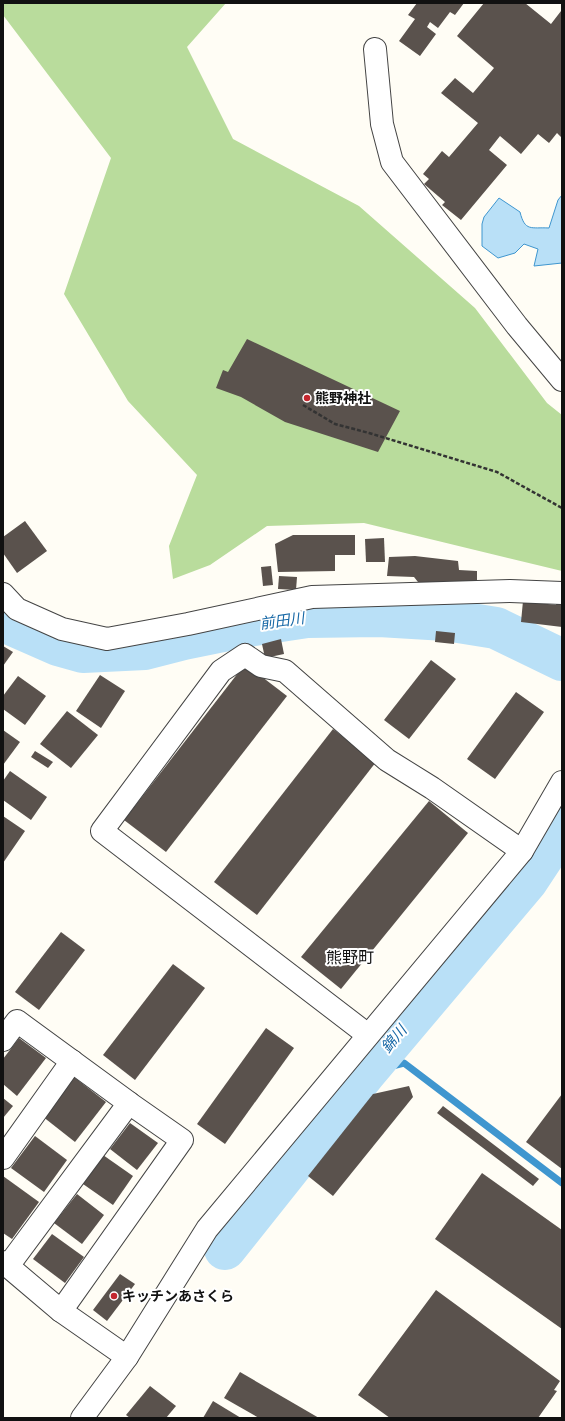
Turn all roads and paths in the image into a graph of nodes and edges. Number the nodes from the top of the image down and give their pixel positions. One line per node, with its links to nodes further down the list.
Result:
1 (375, 49): 2 (street)
2 (562, 380)
3 (303, 405): 4 (path)
4 (562, 508)
5 (562, 592): 6 (street)
6 (3, 594)
7 (562, 782): 8 (street)
8 (522, 851): 9 (street); 9 (street)
9 (368, 1035): 16 (street)
10 (3, 1040): 11 (street)
11 (72, 1061): 12 (street); 13 (street)
12 (129, 1103): 14 (street); 15 (street)
13 (3, 1158)
14 (6, 1264): 15 (street)
15 (62, 1311): 16 (street)
16 (127, 1357): 17 (street)
17 (82, 1418)

